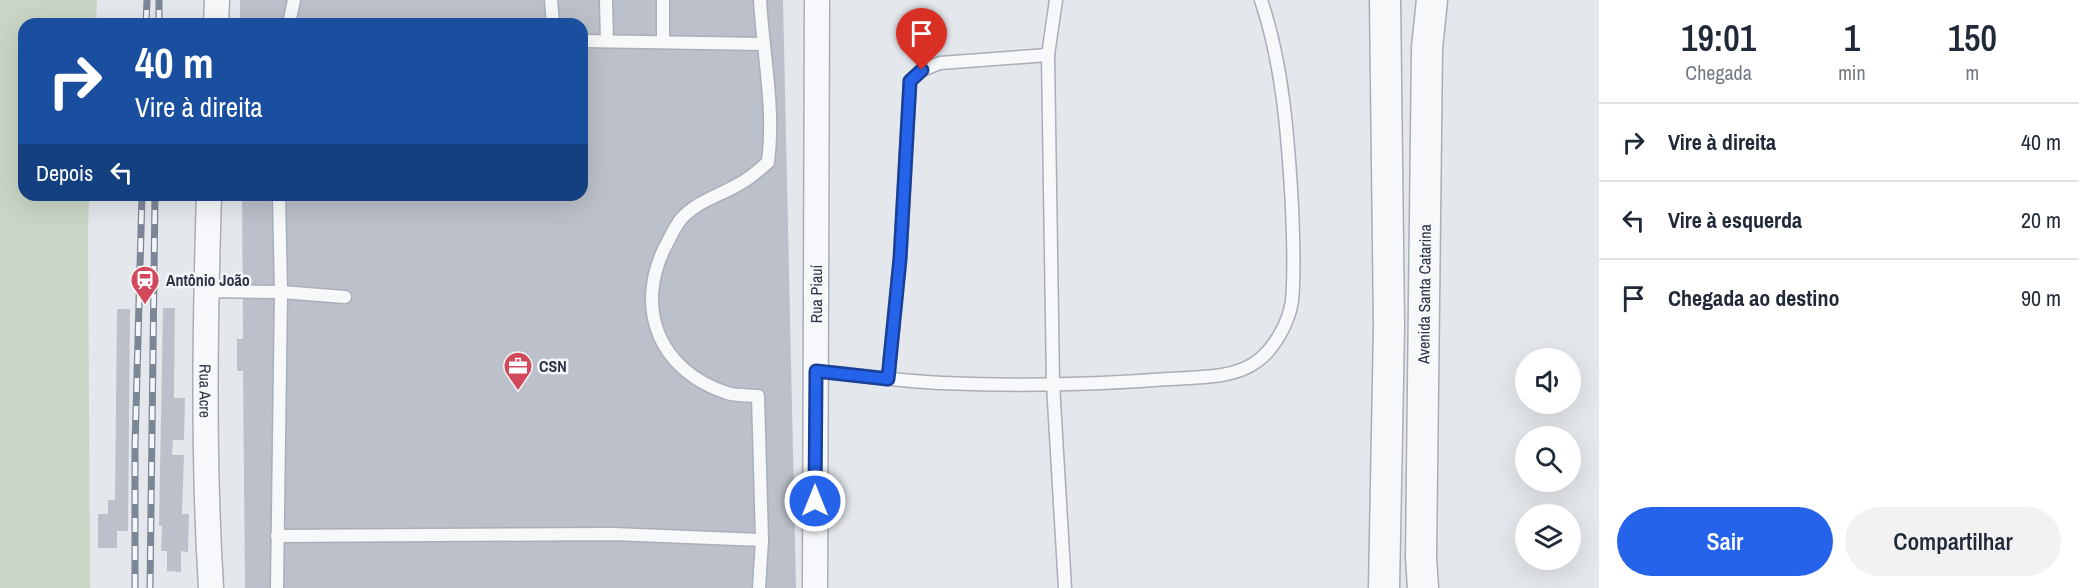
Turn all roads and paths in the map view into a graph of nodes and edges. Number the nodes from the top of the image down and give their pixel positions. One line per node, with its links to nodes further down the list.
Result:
1 (217, 0): 12 (street)
2 (294, 0): 13 (lane)
3 (551, 0): 14 (lane)
4 (606, 0): 16 (lane)
5 (663, 0): 17 (lane)
6 (760, 0): 18 (lane)
7 (817, 0): 25 (street, Rua Piauí)
8 (1056, 0): 19 (lane)
9 (1261, 0): 27 (lane)
10 (1385, 0): 35 (street, Avenida Santa Catarina)
11 (1432, 0): 36 (street, Avenida Santa Catarina)
12 (216, 18)
13 (290, 18)
14 (552, 18)
15 (588, 41): 16 (lane)
16 (607, 41): 17 (lane)
17 (663, 42): 18 (lane)
18 (763, 44): 29 (lane)
19 (1048, 56): 26 (lane); 27 (lane)
20 (209, 201): 22 (street, Rua Acre)
21 (279, 201): 23 (lane)
22 (206, 291): 23 (lane); 30 (street, Rua Acre)
23 (281, 292): 24 (lane); 28 (lane)
24 (345, 297)
25 (816, 371): 26 (lane); 33 (street, Rua Piauí)
26 (888, 379): 27 (lane)
27 (1053, 384): 34 (lane)
28 (277, 536): 29 (lane); 31 (lane)
29 (762, 540): 32 (lane)
30 (211, 588)
31 (277, 588)
32 (759, 588)
33 (815, 588)
34 (1065, 588)
35 (1384, 588)
36 (1423, 588)

